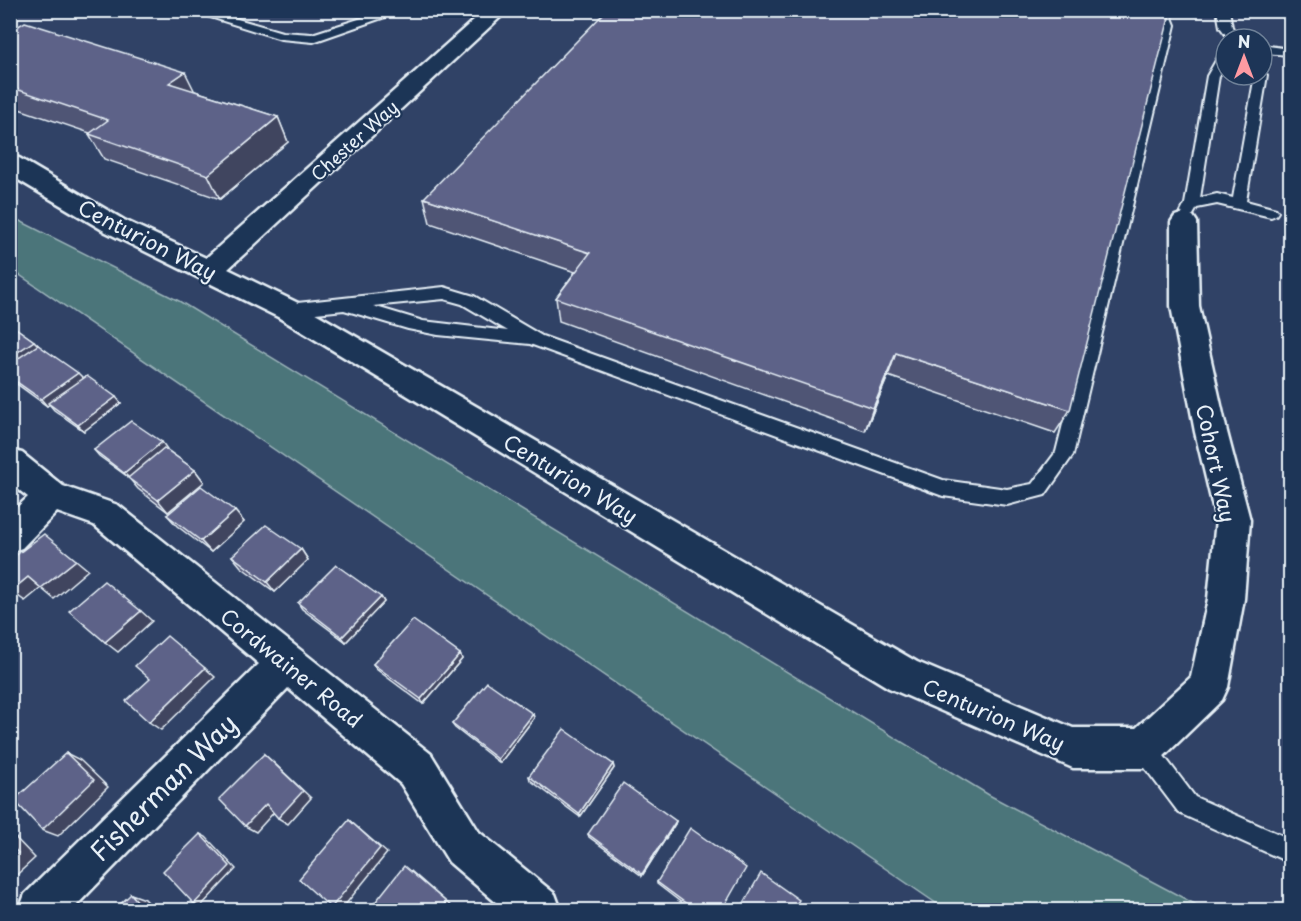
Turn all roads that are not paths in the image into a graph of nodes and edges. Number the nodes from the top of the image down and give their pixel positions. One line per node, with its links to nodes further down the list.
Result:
1 (193, 10): 2 (lane)
2 (400, 10)
3 (456, 10): 6 (lane)
4 (1163, 10): 19 (lane)
5 (1223, 10): 7 (lane)
6 (494, 14): 16 (street, Chester Way)
7 (1226, 27)
8 (1274, 50): 9 (lane)
9 (1290, 52)
10 (1214, 74): 15 (lane)
11 (1260, 87): 13 (lane)
12 (10, 164): 16 (street, Centurion Way)
13 (1239, 203): 14 (lane); 15 (lane)
14 (1270, 212)
15 (1188, 213): 24 (street, Cohort Way)
16 (210, 270): 18 (street, Centurion Way)
17 (330, 305): 18 (lane); 19 (lane); 19 (lane)
18 (288, 310): 24 (street, Centurion Way)
19 (536, 340)
20 (10, 463): 21 (street, Cordwainer Road)
21 (51, 496): 22 (street); 23 (street, Cordwainer Road)
22 (10, 537)
23 (286, 663): 26 (street, Fisherman Way); 27 (street, Cordwainer Road)
24 (1144, 748): 25 (lane)
25 (1290, 851)
26 (41, 910)
27 (539, 910)

